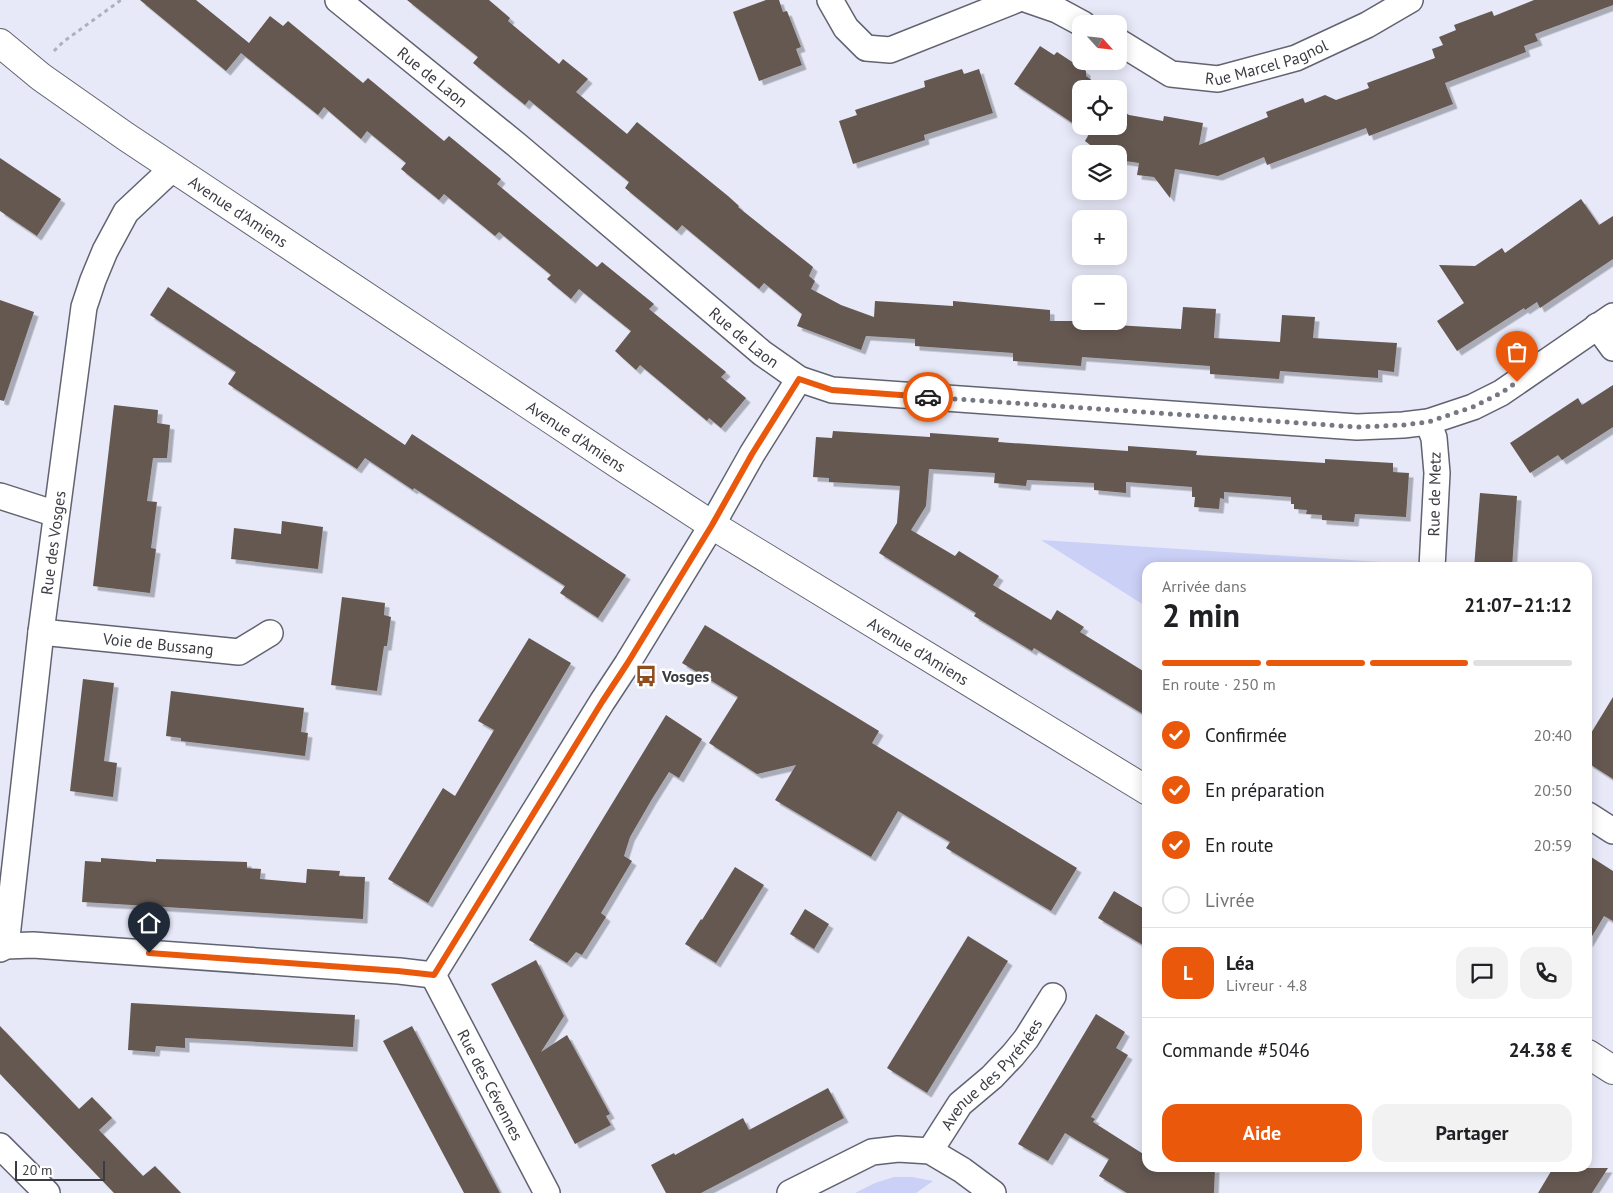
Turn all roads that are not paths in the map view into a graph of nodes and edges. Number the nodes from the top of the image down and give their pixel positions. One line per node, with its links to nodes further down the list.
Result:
1 (338, 0): 12 (street, Rue de Laon)
2 (830, 0): 3 (street)
3 (1016, 0)
4 (1028, 0): 6 (street)
5 (1410, 0): 7 (street, Rue Marcel Pagnol)
6 (1072, 18)
7 (1128, 48)
8 (17, 57): 9 (main road, Avenue d'Amiens)
9 (173, 168): 15 (street, Rue des Vosges); 16 (main road, Avenue d'Amiens)
10 (1605, 321): 11 (street); 13 (street, Rue de Laon)
11 (1613, 348)
12 (799, 379): 13 (street, Rue de Laon); 16 (street)
13 (1428, 422): 17 (street, Rue de Metz)
14 (0, 496): 15 (street)
15 (56, 514): 18 (street, Rue des Vosges)
16 (712, 525): 20 (main road, Avenue d'Amiens); 24 (street)
17 (1432, 562)
18 (41, 632): 19 (street, Voie de Bussang); 23 (street, Rue des Vosges)
19 (270, 633)
20 (1142, 787)
21 (1592, 818): 22 (street)
22 (1613, 831)
23 (3, 948): 24 (street)
24 (434, 975): 31 (street, Rue des Cévennes)
25 (1053, 996): 29 (street, Avenue des Pyrénées)
26 (1592, 1057): 27 (main road)
27 (1613, 1070)
28 (0, 1146): 30 (street)
29 (930, 1151): 32 (street); 33 (street)
30 (47, 1193)
31 (547, 1193)
32 (790, 1193)
33 (993, 1193)

